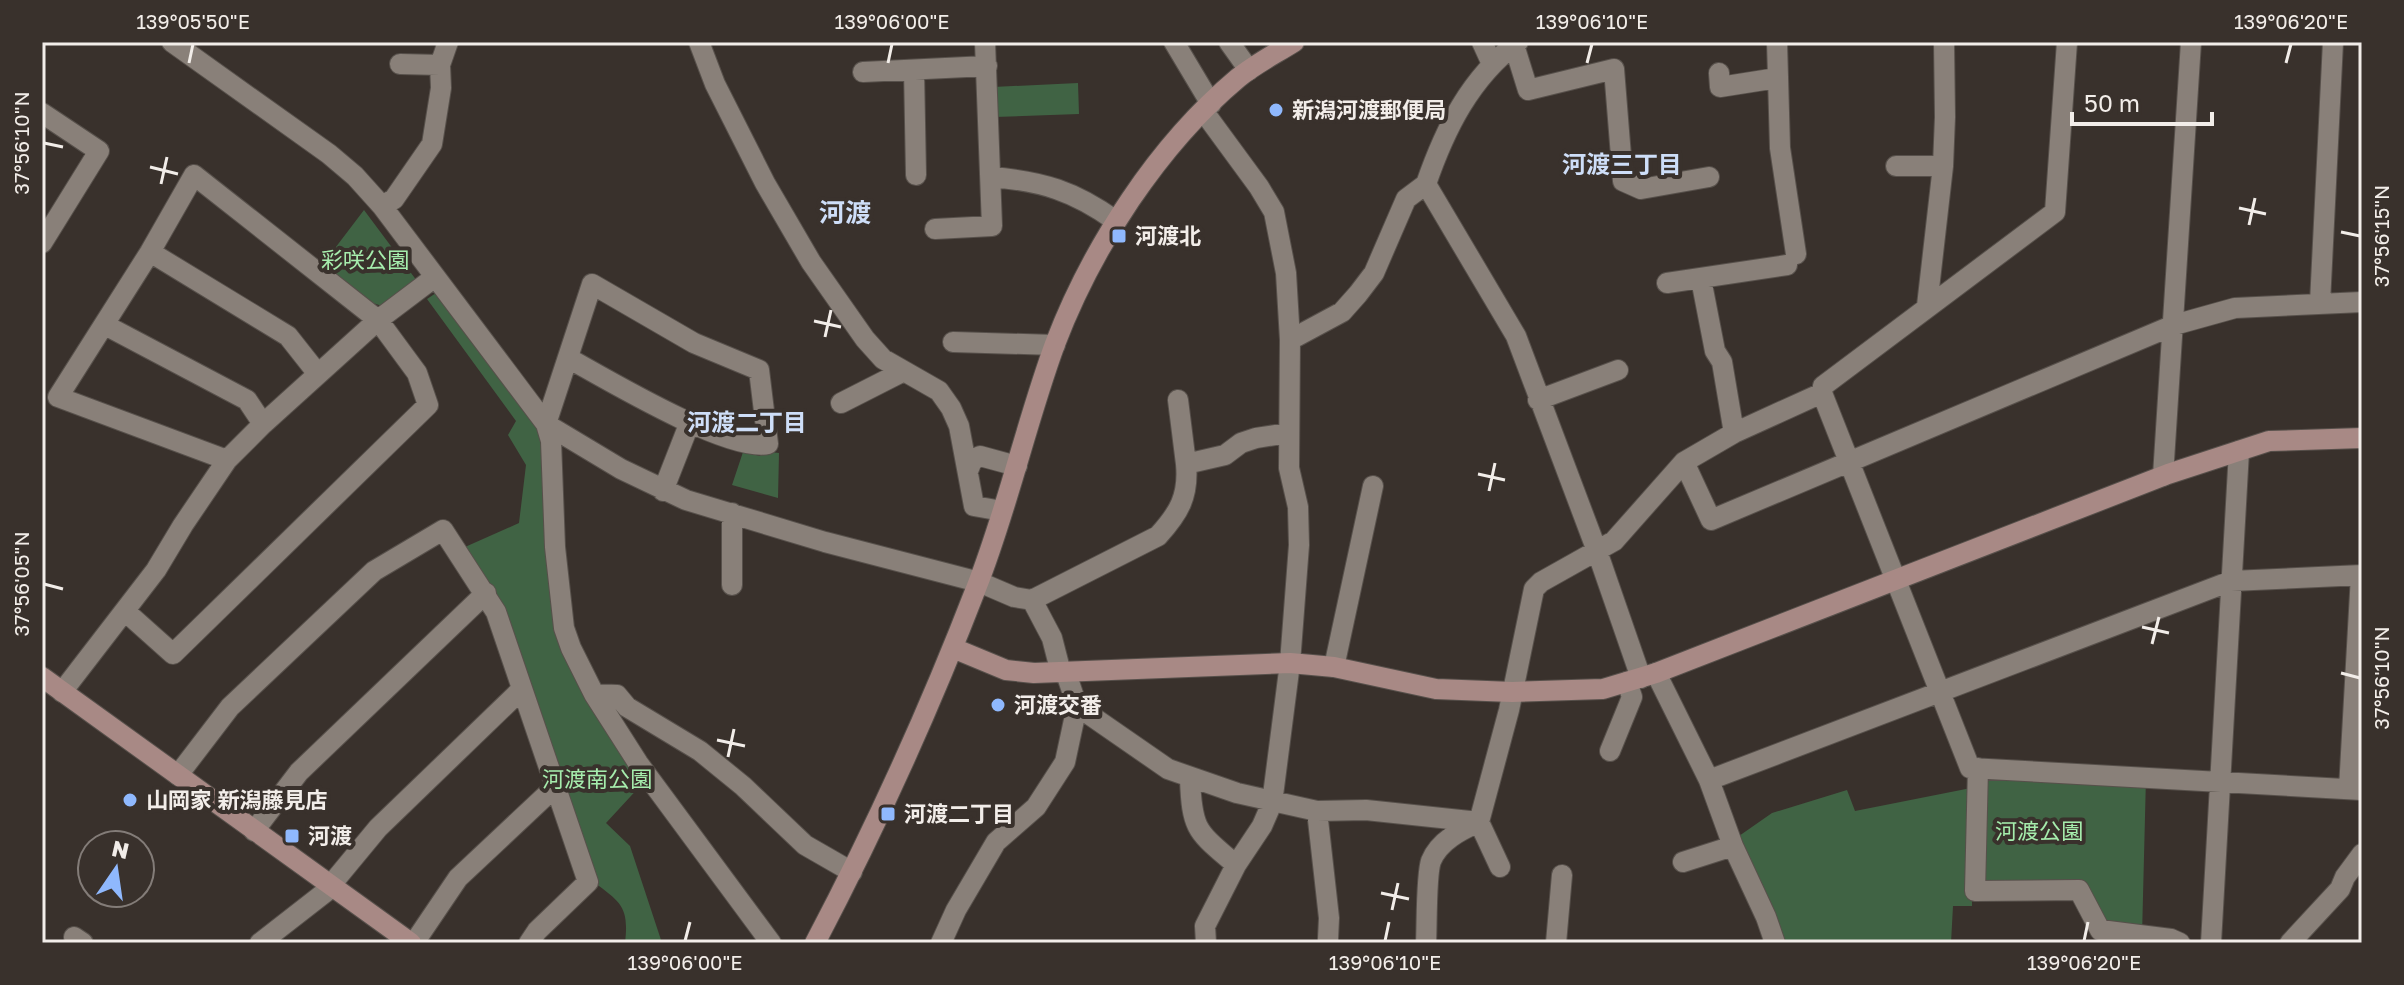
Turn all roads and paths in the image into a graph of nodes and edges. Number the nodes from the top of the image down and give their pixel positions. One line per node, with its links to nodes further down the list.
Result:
1 (172, 42): 32 (street)
2 (448, 42): 17 (street)
3 (699, 42): 51 (street)
4 (985, 42): 18 (street)
5 (1174, 42): 24 (street)
6 (1229, 42): 20 (street)
7 (1294, 42): 20 (street)
8 (1482, 42): 16 (street)
9 (1777, 42): 23 (street)
10 (1944, 42): 27 (street)
11 (2067, 42): 42 (street)
12 (2191, 42): 45 (street)
13 (2333, 42): 41 (street)
14 (1516, 43): 16 (street); 30 (street)
15 (400, 64): 17 (street)
16 (1492, 64): 31 (street)
17 (440, 65): 32 (street)
18 (987, 66): 19 (street); 29 (street)
19 (914, 70): 21 (street); 28 (street)
20 (1249, 70): 24 (street)
21 (863, 72)
22 (1719, 73): 23 (street)
23 (1777, 78): 38 (street)
24 (1208, 108): 33 (street); 46 (street)
25 (42, 113): 35 (street)
26 (1896, 166): 27 (street)
27 (1943, 166): 42 (street)
28 (916, 175)
29 (991, 177): 33 (street); 34 (street)
30 (1709, 177)
31 (1426, 184): 46 (street); 55 (street)
32 (382, 206): 37 (street)
33 (1116, 221): 48 (street)
34 (935, 229)
35 (42, 243)
36 (150, 252): 43 (street); 44 (street); 52 (street)
37 (435, 277): 43 (street); 59 (street)
38 (1701, 279): 39 (street); 61 (street)
39 (1667, 283)
40 (2362, 302): 41 (street)
41 (2320, 303): 45 (street)
42 (1927, 306): 53 (street)
43 (378, 320): 52 (street); 83 (street)
44 (105, 325): 58 (street); 64 (street)
45 (2174, 325): 66 (street); 70 (street)
46 (1290, 340): 60 (street)
47 (953, 342): 48 (street)
48 (1055, 345): 68 (street)
49 (568, 358): 57 (street); 57 (street); 59 (street)
50 (1618, 370): 55 (street)
51 (902, 372): 56 (street); 69 (street)
52 (318, 374): 58 (street)
53 (1822, 393): 61 (street); 66 (street)
54 (1178, 400): 67 (street)
55 (1538, 400): 75 (street)
56 (841, 403)
57 (690, 422): 72 (street)
58 (263, 424): 64 (street)
59 (546, 424): 72 (street); 95 (street)
60 (1288, 433): 67 (street); 85 (street)
61 (1734, 433): 65 (street)
62 (2362, 438): 63 (street)
63 (2239, 451): 70 (street); 78 (street)
64 (227, 460): 83 (street)
65 (1684, 462): 66 (street); 75 (street)
66 (1849, 463): 77 (street)
67 (1186, 464): 82 (street)
68 (1017, 466): 69 (street); 73 (street)
69 (968, 471): 73 (street)
70 (2163, 476): 77 (street)
71 (1373, 486): 86 (street)
72 (663, 491): 74 (street)
73 (1002, 511): 79 (street)
74 (732, 513): 79 (street); 80 (street)
75 (1597, 551): 89 (street); 93 (street)
76 (2361, 575): 78 (street); 90 (street)
77 (1894, 580): 89 (street); 94 (street)
78 (2231, 581): 94 (street); 102 (street)
79 (979, 582): 82 (street); 84 (street)
80 (732, 585)
81 (486, 593): 91 (street); 99 (street); 108 (street)
82 (1032, 600): 87 (street)
83 (126, 612): 92 (street)
84 (953, 648): 87 (street); 114 (street)
85 (1290, 663): 86 (street); 87 (street); 105 (street)
86 (1334, 667): 93 (street)
87 (1064, 673): 96 (street)
88 (42, 677): 92 (street)
89 (1642, 678): 93 (street); 97 (street); 101 (street)
90 (2358, 683): 104 (street)
91 (522, 689): 103 (street); 116 (street)
92 (62, 692): 99 (street)
93 (1512, 692): 107 (street)
94 (1940, 692): 98 (street); 101 (street)
95 (594, 694): 114 (street); 121 (street)
96 (1077, 706): 100 (street); 123 (street)
97 (1610, 751)
98 (1978, 768): 102 (street); 128 (street)
99 (178, 775): 108 (street)
100 (1190, 779): 105 (street); 112 (street)
101 (1709, 780): 109 (street)
102 (2219, 782): 104 (street); 129 (street)
103 (556, 786): 119 (street); 120 (street)
104 (2355, 790)
105 (1272, 803): 106 (street); 112 (street)
106 (1317, 811): 107 (street); 117 (street)
107 (1479, 822): 113 (street); 125 (street)
108 (254, 831): 116 (street)
109 (1733, 846): 111 (street); 127 (street)
110 (2362, 854): 130 (street)
111 (1683, 862)
112 (1236, 865): 124 (street)
113 (1500, 867)
114 (852, 872): 122 (street)
115 (1562, 875): 126 (street)
116 (331, 887): 118 (street); 119 (street)
117 (1328, 939)
118 (260, 943)
119 (412, 943)
120 (529, 943)
121 (771, 943)
122 (815, 943)
123 (941, 943)
124 (1206, 943)
125 (1426, 943)
126 (1556, 943)
127 (1775, 943)
128 (2180, 943)
129 (2211, 943)
130 (2290, 943)

